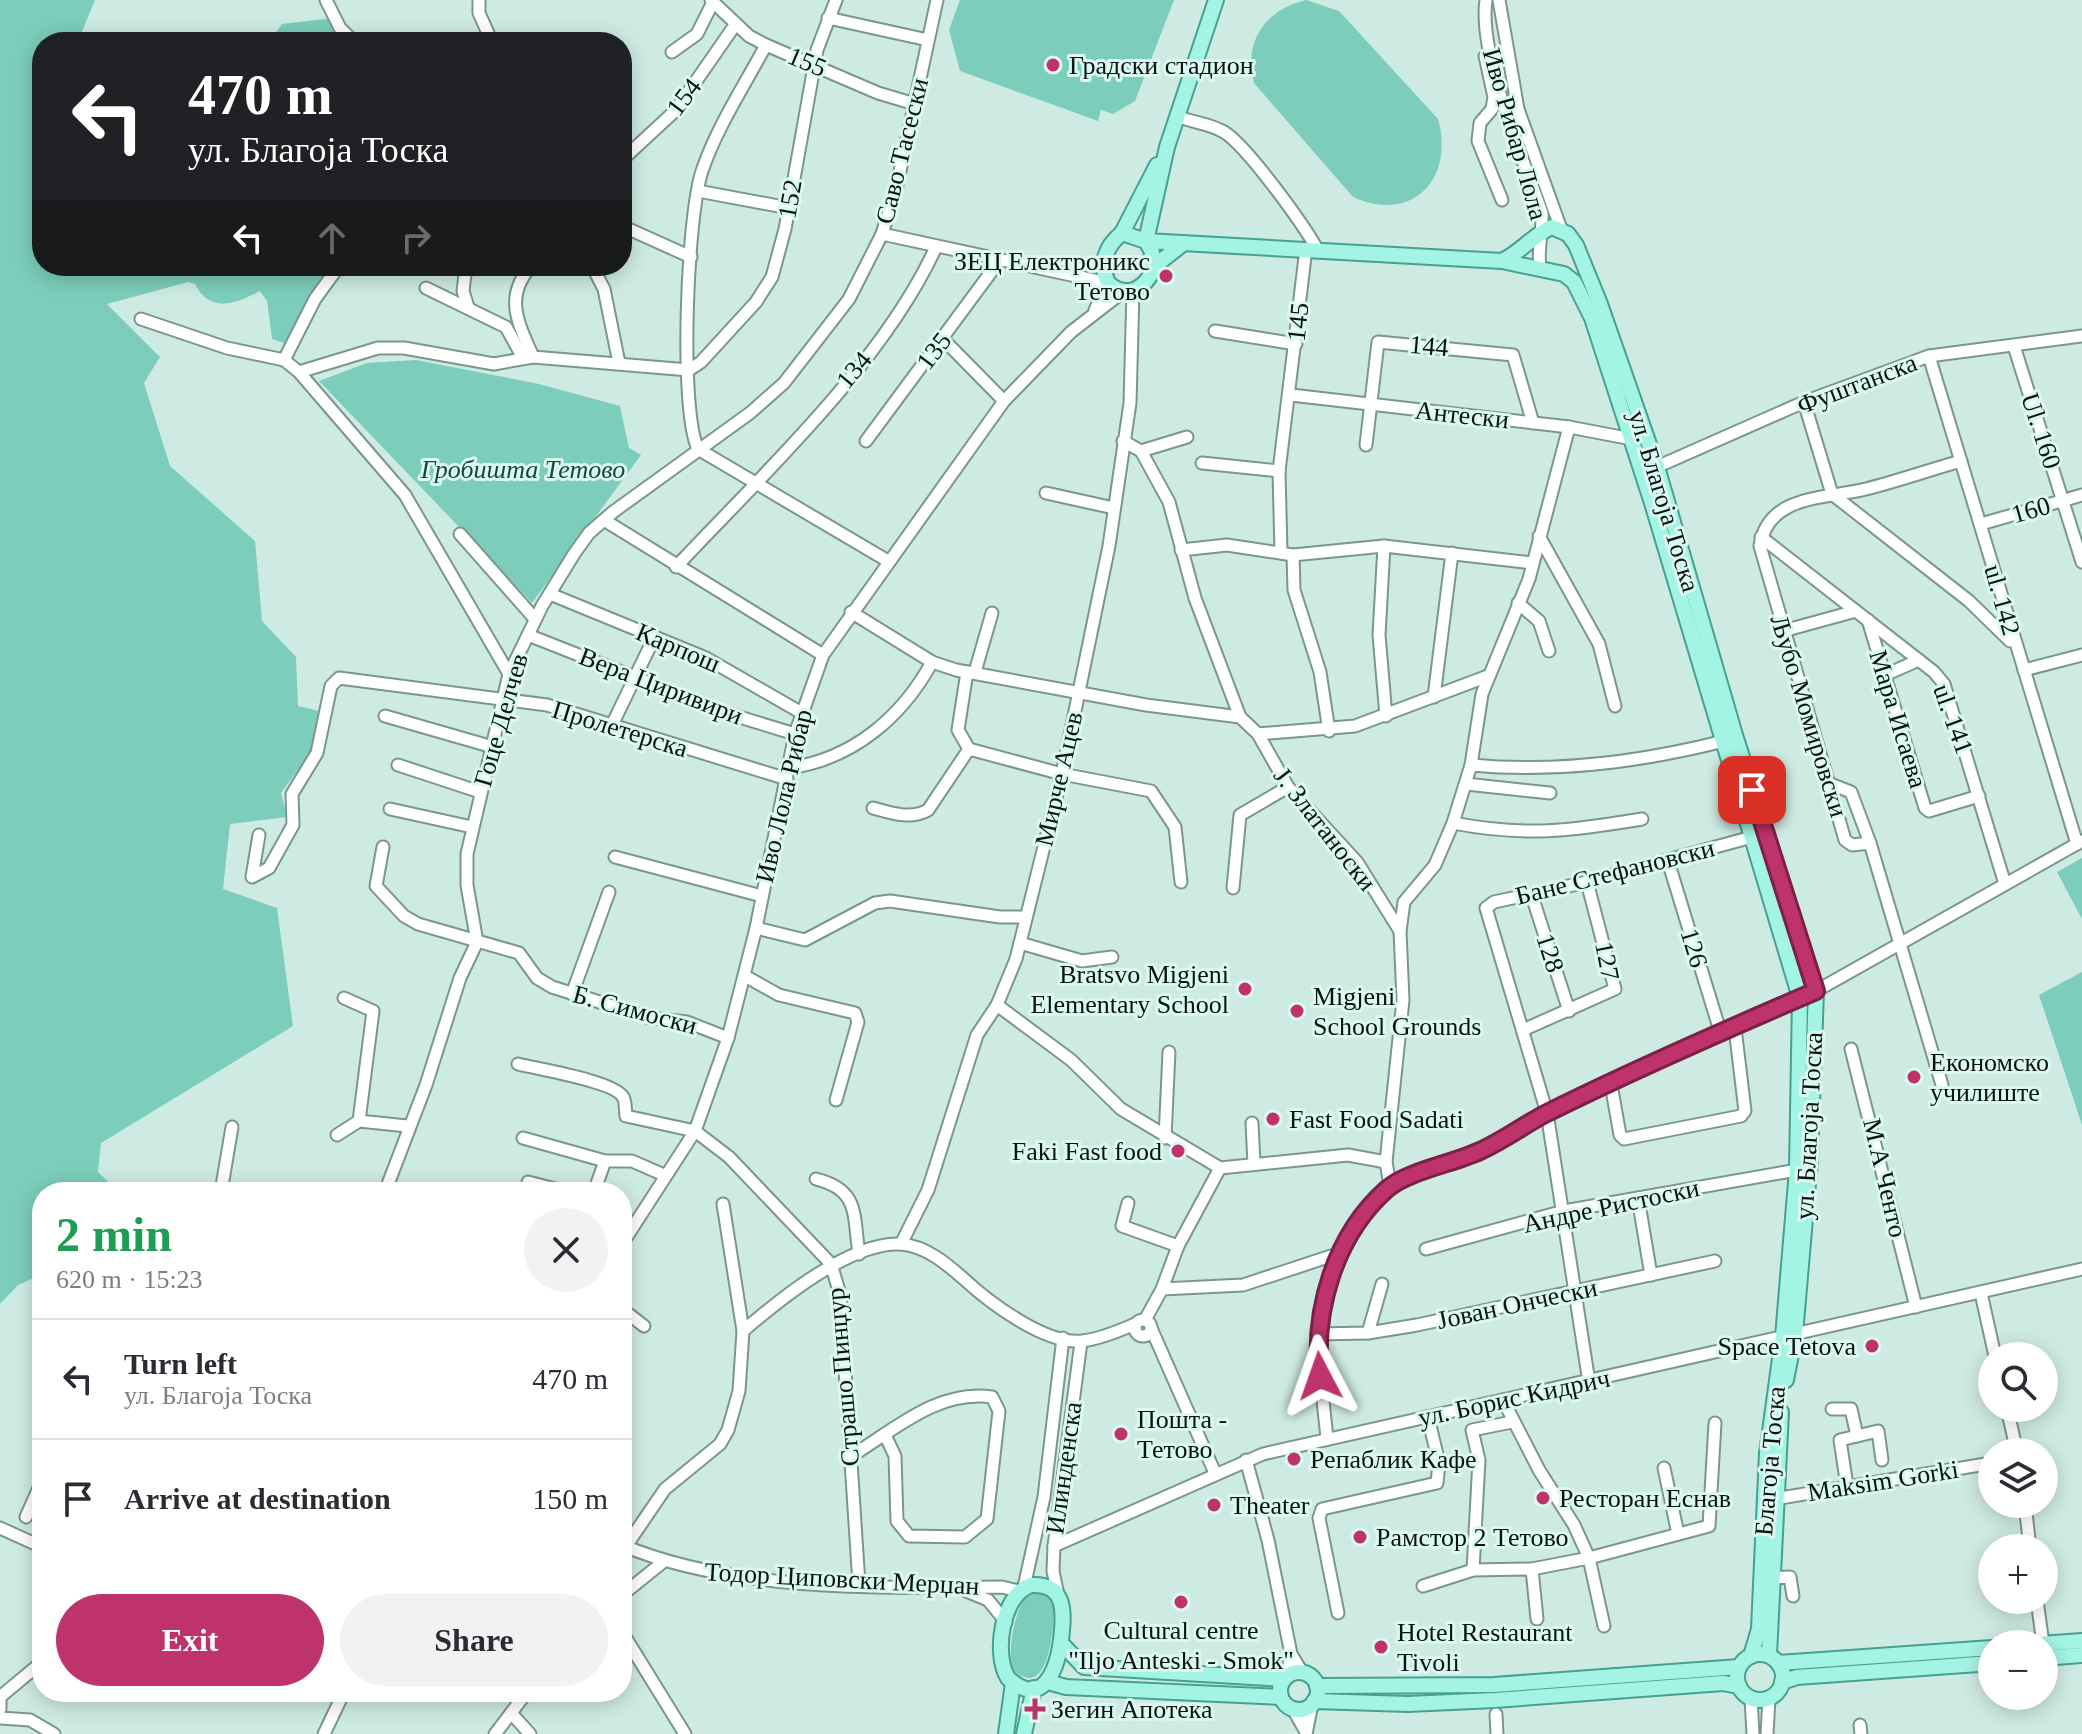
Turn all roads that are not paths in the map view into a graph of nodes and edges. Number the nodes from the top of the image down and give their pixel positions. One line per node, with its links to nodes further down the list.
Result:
1 (326, 0): 11 (street)
2 (479, 0): 12 (street)
3 (836, 0): 9 (street, 152)
4 (937, 0): 13 (street, Саво Тасески)
5 (1216, 0): 19 (main road)
6 (1486, 0): 15 (street, Иво Рибар Лола)
7 (1499, 0): 25 (street)
8 (712, 2): 10 (street, 155); 16 (street)
9 (828, 18): 13 (street); 17 (street, 152)
10 (735, 25): 14 (street, 155); 21 (street, 154)
11 (344, 32)
12 (488, 32)
13 (928, 40): 18 (street, Саво Тасески)
14 (766, 45): 17 (street, 155); 22 (street)
15 (1490, 49): 23 (street); 27 (street, Иво Рибар Лола)
16 (672, 52)
17 (816, 65): 18 (street, 155); 24 (street, 152)
18 (915, 104): 29 (street, Саво Тасески)
19 (1177, 116): 20 (main road); 33 (street)
20 (1167, 147): 28 (main road); 30 (main road)
21 (632, 151)
22 (698, 191): 24 (street); 35 (street)
23 (1502, 200)
24 (789, 208): 60 (street, 152)
25 (1561, 229): 27 (main road); 34 (main road, ул. Благоја Тоска)
26 (632, 230): 35 (street)
27 (1543, 230): 37 (main road); 39 (street, Иво Рибар Лола)
28 (1122, 233): 30 (main road); 45 (main road)
29 (882, 234): 32 (street); 73 (street, Саво Тасески)
30 (1146, 241): 31 (main road); 38 (main road)
31 (1184, 243): 33 (main road); 38 (main road)
32 (936, 247): 36 (street); 79 (street, 134)
33 (1312, 249): 37 (main road); 54 (street, 145)
34 (1580, 256): 40 (main road); 77 (main road, ул. Благоја Тоска)
35 (691, 257): 60 (street)
36 (1000, 260): 45 (street); 53 (street, 135)
37 (1502, 261): 39 (main road)
38 (1152, 268): 47 (main road)
39 (1540, 268): 40 (main road)
40 (1564, 274): 69 (main road)
41 (332, 276): 58 (street)
42 (465, 276): 48 (street)
43 (522, 276): 57 (street)
44 (597, 276): 59 (street)
45 (1108, 283): 47 (main road); 49 (street)
46 (426, 288): 48 (street)
47 (1128, 291): 49 (street); 71 (street, Мирче Ацев)
48 (468, 307): 57 (street)
49 (1095, 310): 63 (street, Иво Лола Рибар)
50 (141, 319): 58 (street)
51 (1215, 331): 54 (street)
52 (2082, 336): 55 (street, Фуштанска)
53 (943, 339): 63 (street); 70 (street, 135)
54 (1296, 344): 62 (street, 145)
55 (2014, 346): 56 (street, Фуштанска); 83 (street, Ul. 160)
56 (1929, 356): 64 (street, Фуштанска); 75 (street, ul. 142)
57 (528, 358): 59 (street); 61 (street)
58 (284, 360): 61 (street)
59 (619, 363): 60 (street)
60 (689, 370): 73 (street)
61 (299, 372): 116 (street)
62 (1291, 395): 65 (street, Антески); 78 (street, 145)
63 (1004, 401): 95 (street, Иво Лола Рибар)
64 (1804, 402): 77 (street, Фуштанска); 81 (street)
65 (1368, 405): 66 (street, Антески); 66 (street, 144); 72 (street, 144)
66 (1533, 423): 67 (street, Антески)
67 (1569, 427): 69 (street, Антески); 88 (street)
68 (1187, 437): 74 (street)
69 (1632, 439): 77 (main road)
70 (866, 441)
71 (1123, 441): 74 (street); 84 (street, Мирче Ацев)
72 (1366, 445)
73 (698, 449): 79 (street); 85 (street, Саво Тасески)
74 (1141, 451): 91 (street, Ј. Златаноски)
75 (1961, 461): 81 (street); 86 (street, ul. 142)
76 (1202, 463): 78 (street)
77 (1650, 470): 132 (main road, Благоја Тоска); 172 (main road, ул. Благоја Тоска)
78 (1279, 471): 93 (street, 145)
79 (757, 482): 95 (street); 97 (street, 134)
80 (1046, 493): 84 (street)
81 (1832, 494): 89 (street); 108 (street)
82 (2082, 495): 83 (street, 160)
83 (2063, 501): 86 (street, 160); 94 (street, Ul. 160)
84 (1114, 508): 120 (street, Мирче Ацев)
85 (604, 520): 97 (street); 98 (street, Гоце Делчев)
86 (1981, 524): 108 (street, ul. 142)
87 (460, 534): 103 (street)
88 (1539, 536): 96 (street); 123 (street)
89 (1761, 537): 100 (street, ul. 141); 105 (street, Љубо Момировски)
90 (1384, 546): 92 (street); 93 (street); 126 (street)
91 (1181, 550): 93 (street); 127 (street, Ј. Златаноски)
92 (1452, 553): 96 (street); 121 (street)
93 (1287, 554): 129 (street)
94 (2082, 560)
95 (888, 561): 101 (street, Иво Лола Рибар)
96 (1533, 563): 99 (street)
97 (676, 567): 110 (street)
98 (550, 594): 103 (street, Гоце Делчев); 107 (street, Карпош)
99 (1518, 603): 109 (street); 118 (street)
100 (1856, 611): 104 (street, ul. 141); 105 (street)
101 (851, 612): 110 (street, Иво Лола Рибар); 113 (street)
102 (992, 613): 115 (street)
103 (535, 619): 106 (street, Гоце Делчев)
104 (1868, 620): 112 (street, ul. 141); 117 (street, Мара Исаева)
105 (1783, 631): 139 (street, Љубо Момировски)
106 (528, 635): 116 (street, Гоце Делчев); 119 (street, Вера Циривири)
107 (654, 638): 119 (street); 124 (street, Карпош)
108 (2015, 648): 114 (street, ul. 142)
109 (1549, 651)
110 (823, 655): 124 (street, Иво Лола Рибар)
111 (2082, 655): 114 (street)
112 (1919, 660): 117 (street); 144 (street, ul. 141)
113 (932, 662): 115 (street); 137 (street)
114 (2024, 670): 152 (street, ul. 142)
115 (971, 672): 120 (street); 134 (street)
116 (509, 674): 122 (street, Гоце Делчев)
117 (1885, 675): 144 (street, Мара Исаева)
118 (1488, 676): 121 (street); 136 (street)
119 (633, 677): 128 (street); 130 (street, Вера Циривири)
120 (1080, 690): 127 (street); 138 (street, Мирче Ацев)
121 (1434, 697): 126 (street)
122 (503, 701): 128 (street, Пролетерска); 133 (street, Гоце Делчев); 150 (street, Пролетерска)
123 (1615, 706)
124 (800, 712): 130 (street, Иво Лола Рибар)
125 (385, 716): 133 (street)
126 (1386, 716): 129 (street)
127 (1240, 717): 131 (street, Ј. Златаноски)
128 (613, 723): 137 (street, Пролетерска)
129 (1329, 731): 131 (street)
130 (795, 734): 137 (street, Иво Лола Рибар)
131 (1258, 734): 141 (street, Ј. Златаноски)
132 (1724, 741): 136 (street); 151 (main road, Благоја Тоска)
133 (493, 747): 142 (street, Гоце Делчев)
134 (969, 749): 138 (street); 145 (street)
135 (398, 765): 142 (street)
136 (1471, 765): 140 (street)
137 (788, 774): 162 (street, Иво Лола Рибар)
138 (1062, 774): 157 (street); 164 (street, Мирче Ацев)
139 (1828, 783): 153 (street); 153 (street, Љубо Момировски)
140 (1466, 784): 143 (street); 148 (street)
141 (1288, 787): 160 (street); 166 (street, Ј. Златаноски)
142 (480, 792): 149 (street, Гоце Делчев)
143 (1550, 793)
144 (1979, 796): 159 (street, ul. 141)
145 (873, 808)
146 (390, 809): 149 (street)
147 (1642, 819): 148 (street)
148 (1453, 823): 166 (street)
149 (472, 827): 167 (street, Гоце Делчев)
150 (259, 835)
151 (1752, 837): 156 (street, Бане Стефановски); 175 (main road, Благоја Тоска)
152 (2080, 842): 159 (street)
153 (1870, 843): 169 (street, Љубо Момировски)
154 (383, 847): 167 (street, Б. Симоски)
155 (615, 857): 162 (street)
156 (1668, 861): 158 (street, Бане Стефановски); 180 (street, 126)
157 (1181, 882)
158 (1587, 882): 163 (street, Бане Стефановски); 177 (street, 127)
159 (2005, 884): 169 (street)
160 (1233, 888)
161 (609, 892): 173 (street)
162 (762, 896): 165 (street, Иво Лола Рибар)
163 (1532, 896): 177 (street, 128); 179 (street, Бане Стефановски)
164 (1026, 917): 165 (street); 168 (street, Мирче Ацев)
165 (756, 928): 171 (street, Иво Лола Рибар)
166 (1400, 931): 198 (street)
167 (477, 942): 173 (street, Б. Симоски); 191 (street)
168 (1020, 943): 170 (street); 176 (street, Мирче Ацев)
169 (1900, 944): 172 (street); 186 (street, Љубо Момировски)
170 (1112, 957)
171 (745, 976): 181 (street, Иво Лола Рибар); 187 (street)
172 (1816, 991): 175 (street); 233 (main road, ул. Благоја Тоска)
173 (572, 994): 181 (street, Б. Симоски)
174 (344, 998): 189 (street)
175 (1800, 998): 178 (street); 201 (main road, Благоја Тоска)
176 (997, 1005): 196 (street); 213 (street, Мирче Ацев)
177 (1569, 1011): 179 (street, 127)
178 (1735, 1028): 180 (street); 185 (street)
179 (1523, 1030): 188 (street, Бане Стефановски)
180 (1721, 1034): 185 (street)
181 (728, 1038): 193 (street, Иво Лола Рибар)
182 (1851, 1049): 226 (street, М.А Ченто)
183 (1169, 1052): 196 (street)
184 (518, 1064): 193 (street)
185 (1611, 1084): 188 (street)
186 (1942, 1085)
187 (836, 1100)
188 (1547, 1113): 207 (street); 211 (street, Бане Стефановски)
189 (359, 1121): 191 (street); 194 (street)
190 (1252, 1123): 199 (street)
191 (407, 1126): 205 (street)
192 (232, 1127): 204 (street)
193 (695, 1131): 202 (street, Иво Лола Рибар); 219 (street, Страшо Пинџур)
194 (337, 1135)
195 (523, 1138): 197 (street)
196 (1165, 1138): 200 (street)
197 (605, 1161): 202 (street); 206 (street)
198 (1386, 1162): 199 (street); 207 (street)
199 (1254, 1164): 200 (street)
200 (1220, 1168): 214 (street)
201 (1797, 1170): 208 (street, Андре Ристоски); 233 (main road, Благоја Тоска)
202 (664, 1175): 212 (street, Иво Лола Рибар)
203 (816, 1179): 217 (street)
204 (223, 1182)
205 (389, 1182)
206 (598, 1182)
207 (1390, 1185): 216 (street)
208 (1638, 1198): 211 (street, Андре Ристоски); 221 (street)
209 (1128, 1203): 214 (street)
210 (723, 1204): 230 (street)
211 (1564, 1211): 215 (street, Андре Ристоски); 224 (street, Бане Стефановски)
212 (632, 1228)
213 (901, 1244): 217 (street); 234 (street)
214 (1178, 1246): 223 (street)
215 (1426, 1249)
216 (1340, 1253): 223 (street); 232 (street)
217 (859, 1254): 219 (street)
218 (1715, 1261): 221 (street, Јован Ончески)
219 (831, 1264): 230 (street); 246 (street, Страшо Пинџур)
220 (2082, 1269): 225 (street, ул. Борис Кидрич)
221 (1651, 1275): 224 (street, Јован Ончески)
222 (1382, 1284): 231 (street)
223 (1162, 1289): 229 (street)
224 (1574, 1293): 231 (street, Јован Ончески); 237 (street, Бане Стефановски)
225 (1981, 1293): 226 (street, ул. Борис Кидрич); 236 (street)
226 (1916, 1307): 233 (street, ул. Борис Кидрич)
227 (632, 1317): 228 (street)
228 (644, 1326)
229 (1142, 1329): 235 (street); 253 (street)
230 (743, 1331): 260 (street)
231 (1368, 1333): 232 (street, Јован Ончески)
232 (1317, 1334): 245 (street)
233 (1789, 1335): 237 (street, ул. Борис Кидрич); 255 (main road, ул. Благоја Тоска); 287 (main road, Благоја Тоска)
234 (1063, 1338): 235 (street); 247 (street, Илинденска)
235 (1081, 1342): 250 (street, Илинденска)
236 (1992, 1342)
237 (1589, 1382): 238 (street, ул. Борис Кидрич)
238 (1503, 1400): 240 (street, ул. Борис Кидрич); 241 (street)
239 (1832, 1409): 244 (street)
240 (1428, 1417): 245 (street, ул. Борис Кидрич); 276 (street)
241 (1512, 1422): 264 (street); 267 (street)
242 (1715, 1423): 259 (street)
243 (885, 1435): 243 (street); 246 (street)
244 (1857, 1436): 249 (street); 254 (street)
245 (1327, 1438): 248 (street, ул. Борис Кидрич)
246 (850, 1457): 269 (street, Страшо Пинџур)
247 (1048, 1460): 250 (street); 273 (street, Илинденска)
248 (1246, 1460): 253 (street, ул. Борис Кидрич); 285 (street)
249 (1882, 1460)
250 (1067, 1463): 262 (street, Илинденска)
251 (1978, 1465): 254 (street, Maksim Gorki)
252 (1664, 1468): 259 (street)
253 (1215, 1473): 262 (street, ул. Борис Кидрич)
254 (1847, 1486): 255 (street, Maksim Gorki)
255 (1774, 1499): 268 (main road, ул. Благоја Тоска)
256 (32, 1504): 257 (street)
257 (26, 1517)
258 (0, 1528): 261 (street)
259 (1678, 1534): 264 (street)
260 (632, 1535)
261 (32, 1542)
262 (1054, 1546): 274 (street, Илинденска)
263 (632, 1551): 265 (street, Тодор Циповски Мерџан)
264 (1589, 1558): 266 (street); 279 (street)
265 (663, 1562): 269 (street, Тодор Циповски Мерџан); 271 (street)
266 (1532, 1569): 267 (street); 277 (street)
267 (1473, 1570): 270 (street)
268 (1771, 1578): 275 (street); 289 (main road, ул. Благоја Тоска)
269 (859, 1584): 272 (street, Тодор Циповски Мерџан)
270 (1423, 1586)
271 (632, 1587)
272 (953, 1587): 273 (street, Тодор Циповски Мерџан); 278 (street)
273 (1021, 1589): 274 (main road); 278 (main road, Илинденска)
274 (1058, 1595): 281 (main road, Илинденска)
275 (1793, 1596)
276 (1338, 1613)
277 (1537, 1619)
278 (1006, 1622): 296 (main road, Илинденска)
279 (1604, 1626)
280 (2082, 1641): 282 (main road)
281 (1061, 1643): 294 (main road); 297 (main road, Илинденска)
282 (2058, 1643)
283 (632, 1648): 317 (street)
284 (1978, 1649): 289 (main road)
285 (1291, 1654): 293 (street); 294 (street)
286 (2082, 1655): 288 (main road)
287 (1751, 1656): 289 (main road); 291 (main road)
288 (2058, 1657)
289 (1774, 1659): 295 (main road)
290 (1978, 1664): 295 (main road)
291 (1739, 1667): 298 (main road); 299 (main road)
292 (32, 1670): 300 (street)
293 (1302, 1672): 294 (main road); 298 (main road)
294 (1285, 1678): 301 (main road)
295 (1782, 1682): 303 (main road)
296 (1013, 1683): 297 (main road); 318 (main road, Илинденска)
297 (1041, 1685): 301 (main road); 319 (main road, Илинденска)
298 (1317, 1686): 306 (main road)
299 (1739, 1686): 302 (main road); 306 (main road)
300 (0, 1697): 307 (street)
301 (1281, 1697): 308 (main road)
302 (1751, 1698): 303 (main road); 321 (street)
303 (1769, 1698): 322 (street)
304 (339, 1702): 314 (street)
305 (519, 1702): 309 (street)
306 (1313, 1703): 308 (main road); 312 (street)
307 (0, 1709)
308 (1293, 1709): 312 (street)
309 (511, 1713): 315 (street); 316 (street)
310 (1496, 1714): 320 (street)
311 (0, 1718): 313 (street)
312 (1306, 1733)
313 (54, 1734)
314 (324, 1734)
315 (495, 1734)
316 (530, 1734)
317 (685, 1734)
318 (1006, 1734)
319 (1024, 1734)
320 (1497, 1734)
321 (1753, 1734)
322 (1767, 1734)

